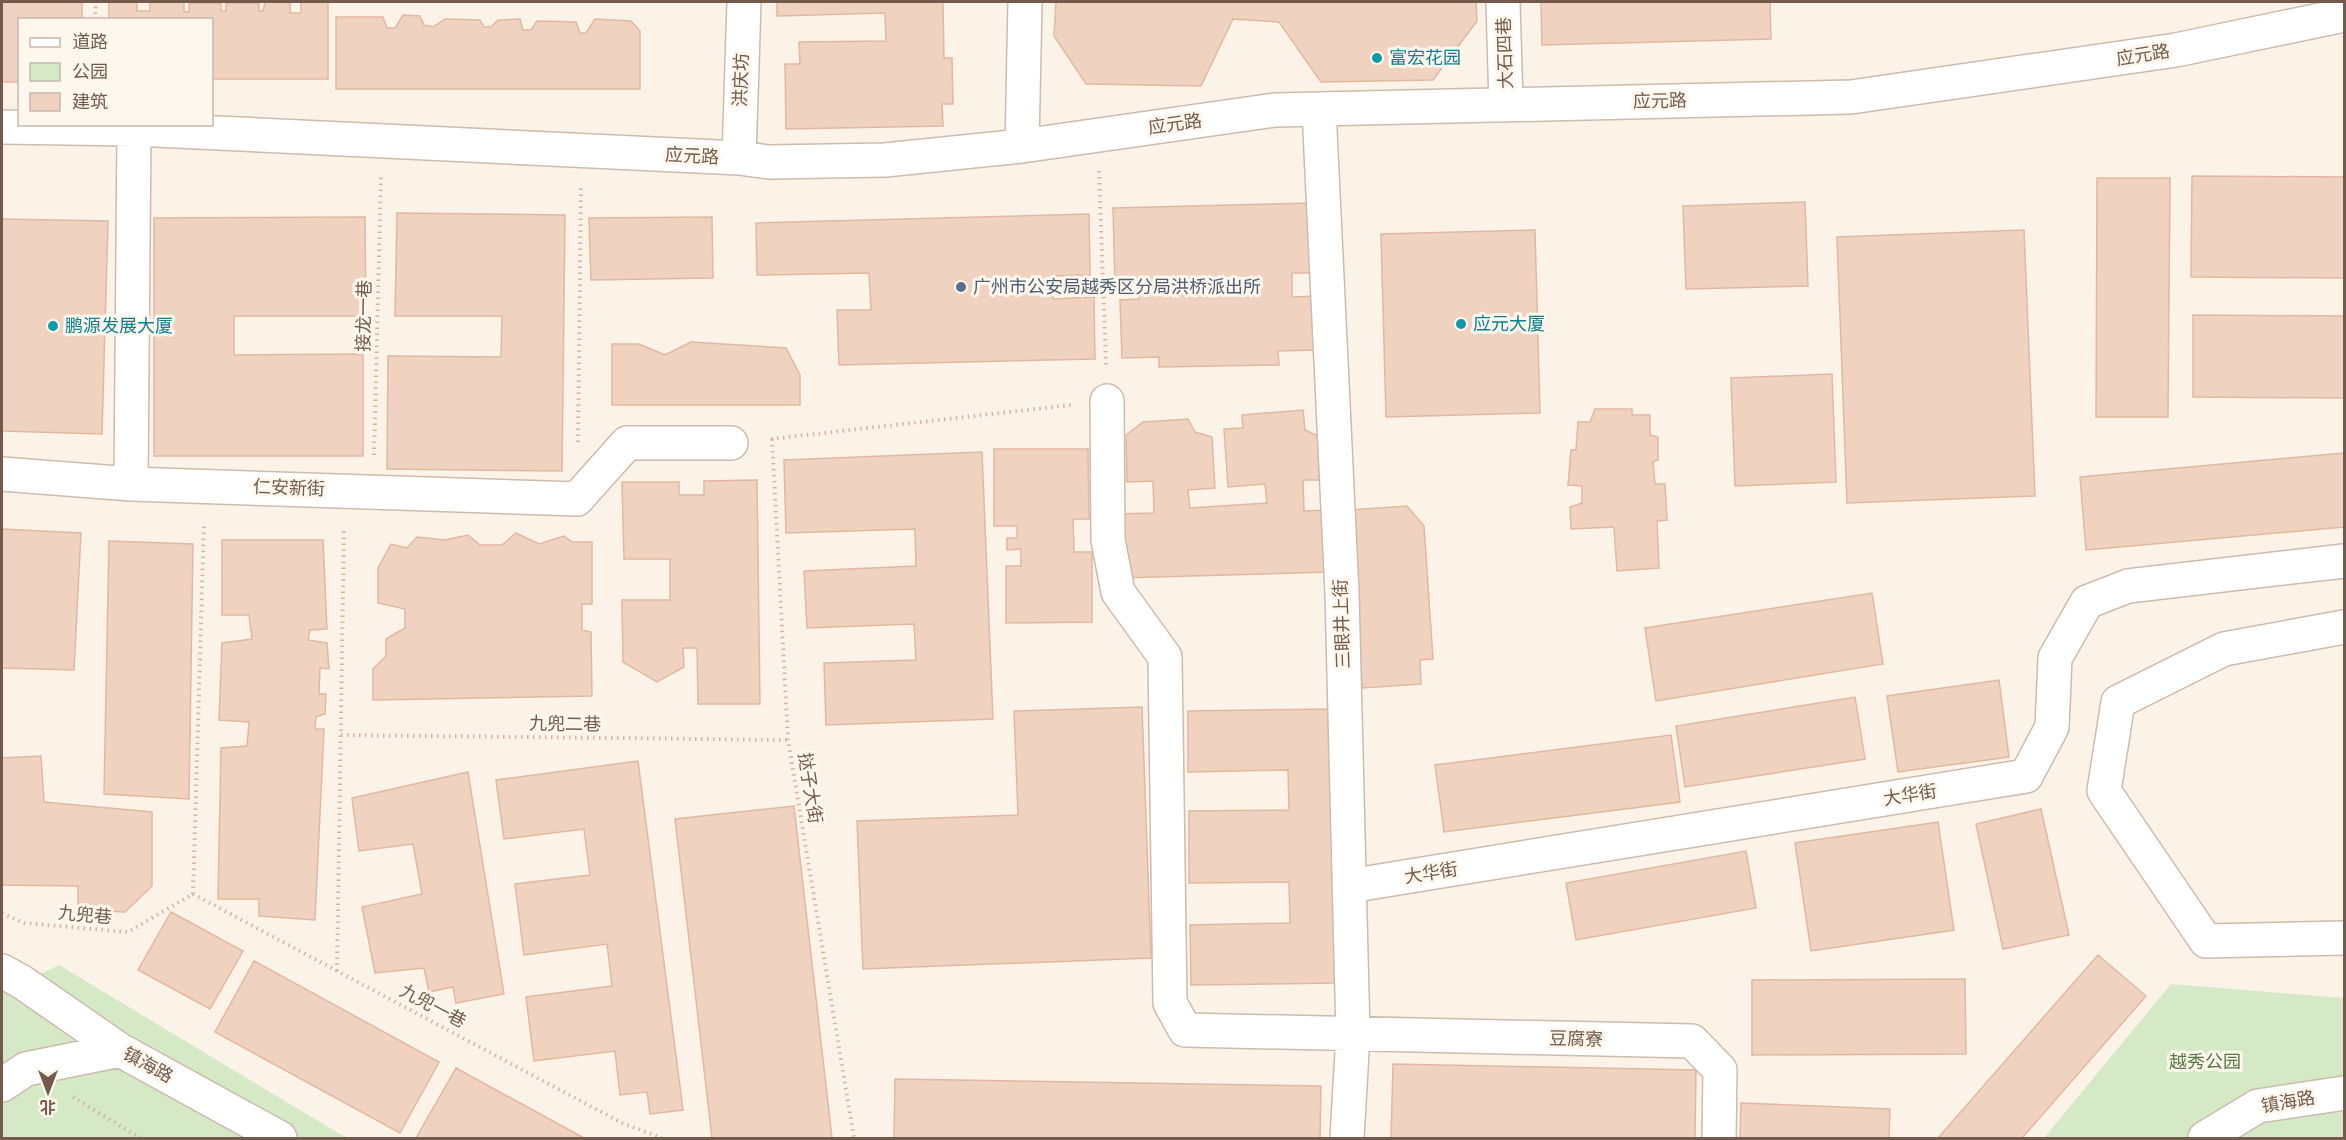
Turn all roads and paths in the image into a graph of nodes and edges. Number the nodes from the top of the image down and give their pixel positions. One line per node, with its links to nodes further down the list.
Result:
1 (96, 2): 6 (path)
2 (744, 2): 15 (street, 洪庆坊)
3 (1025, 2): 13 (street)
4 (1503, 2): 7 (street, 大石四巷)
5 (2344, 15): 7 (street, 应元路)
6 (95, 18)
7 (1506, 105): 8 (street, 应元路)
8 (1319, 109): 11 (street, 应元路); 28 (street, 三眼井上街)
9 (2, 127): 10 (street, 应元路)
10 (134, 129): 12 (street, 应元路); 20 (street)
11 (1097, 135): 13 (street, 应元路); 16 (path)
12 (381, 141): 14 (street, 应元路); 22 (path, 接龙一巷)
13 (1023, 146): 15 (street, 应元路)
14 (581, 150): 15 (street, 应元路); 23 (path)
15 (739, 158)
16 (1107, 401): 17 (path); 34 (street, 豆腐寮)
17 (772, 439): 18 (path); 27 (path, 挞子大街)
18 (732, 443): 23 (street)
19 (2, 474): 20 (street, 仁安新街)
20 (131, 484): 21 (street, 仁安新街)
21 (206, 486): 22 (street, 仁安新街); 29 (path)
22 (359, 491): 23 (street, 仁安新街); 26 (path, 接龙一巷)
23 (577, 499)
24 (2344, 561): 28 (street, 大华街)
25 (2344, 627): 31 (street)
26 (341, 735): 27 (path, 九兜二巷); 32 (path, 接龙一巷)
27 (788, 740): 41 (path, 挞子大街)
28 (1349, 886): 34 (street, 三眼井上街)
29 (193, 894): 30 (path, 九兜巷); 32 (path, 九兜一巷)
30 (2, 913)
31 (2344, 938)
32 (338, 971): 40 (path, 九兜一巷)
33 (12, 977): 35 (street, 镇海路)
34 (1353, 1035): 42 (street, 三眼井上街); 43 (street, 豆腐寮)
35 (120, 1050): 36 (street); 39 (street, 镇海路)
36 (14, 1077): 38 (path)
37 (2344, 1093): 44 (street, 镇海路)
38 (140, 1138)
39 (280, 1138)
40 (662, 1138)
41 (854, 1138)
42 (1347, 1138)
43 (1719, 1138)
44 (2205, 1138)

